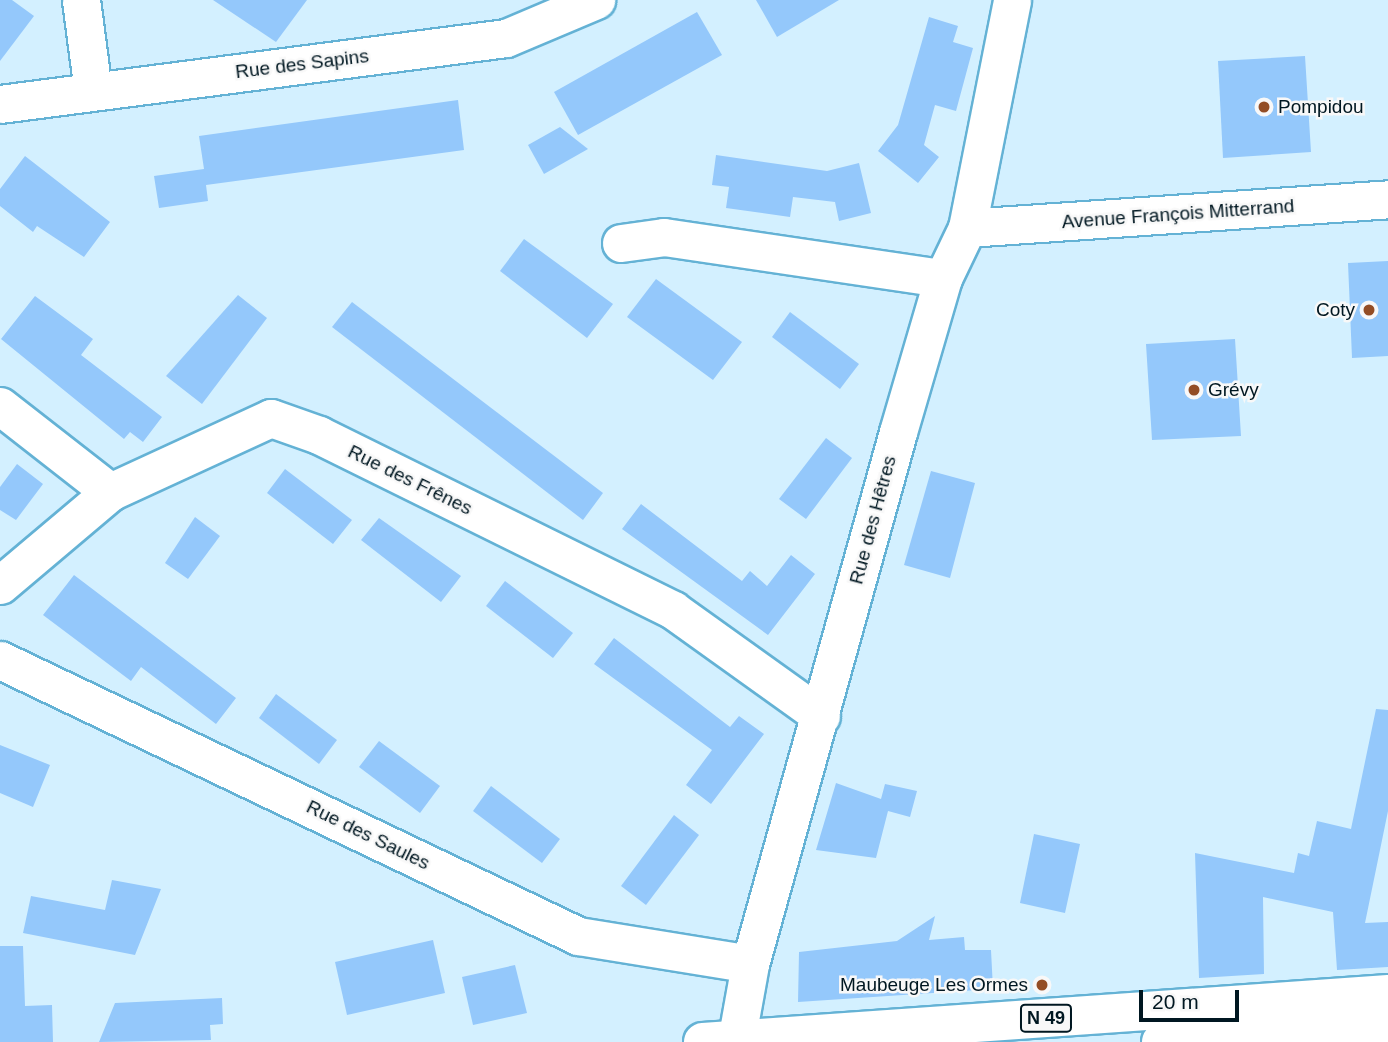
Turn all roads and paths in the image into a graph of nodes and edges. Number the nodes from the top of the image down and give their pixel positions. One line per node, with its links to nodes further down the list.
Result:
1 (81, 0): 4 (street)
2 (596, 0): 4 (street, Rue des Sapins)
3 (1012, 0): 7 (street, Rue des Hêtres)
4 (93, 91): 5 (street, Rue des Sapins)
5 (0, 104)
6 (1388, 199): 7 (street, Avenue François Mitterrand)
7 (967, 228): 9 (street, Rue des Hêtres)
8 (621, 243): 9 (street)
9 (943, 278): 14 (street, Rue des Hêtres)
10 (0, 406): 11 (street)
11 (110, 492): 12 (street, Rue des Frênes); 14 (street, Rue des Frênes)
12 (0, 585)
13 (0, 660): 15 (street, Rue des Saules)
14 (821, 716): 15 (street, Rue des Hêtres)
15 (750, 964): 18 (street, Rue des Hêtres)
16 (1388, 994): 18 (main road, N 49)
17 (1388, 1026): 19 (main road)
18 (725, 1041)
19 (1161, 1042)

